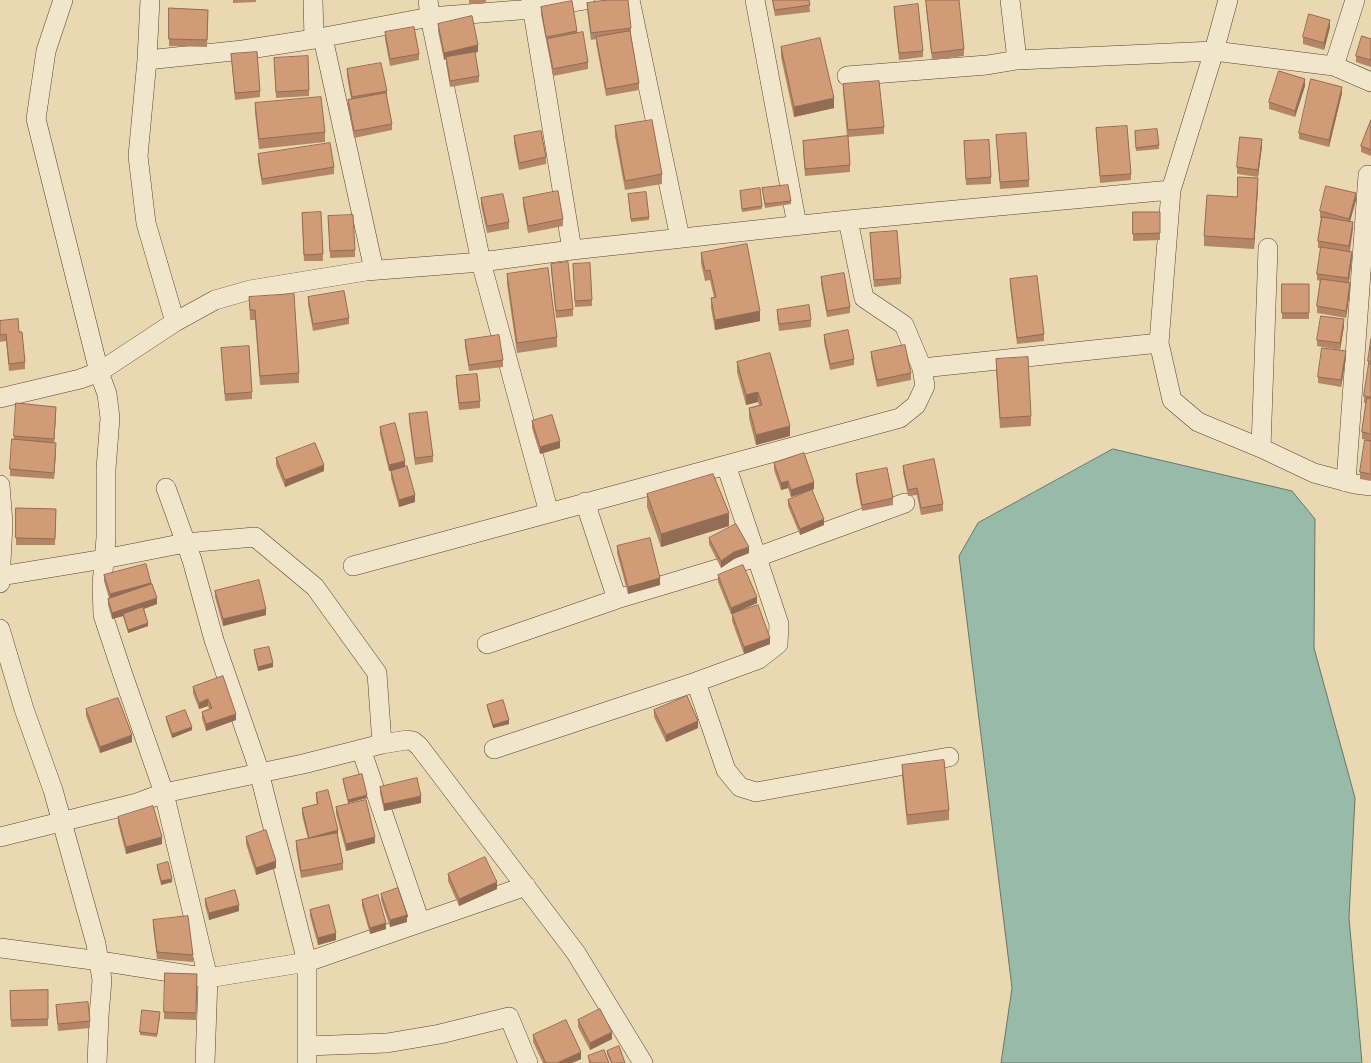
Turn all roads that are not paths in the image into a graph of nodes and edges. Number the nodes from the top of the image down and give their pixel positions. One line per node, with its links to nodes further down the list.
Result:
1 (62, 0): 31 (street)
2 (150, 0): 14 (street)
3 (313, 0): 12 (street)
4 (585, 0): 10 (street)
5 (630, 0): 23 (street)
6 (755, 0): 22 (street)
7 (1010, 0): 15 (street)
8 (1228, 0): 13 (street)
9 (1355, 0): 16 (street)
10 (532, 4): 11 (street); 25 (street)
11 (429, 8): 12 (street); 26 (street)
12 (319, 38): 14 (street); 27 (street)
13 (1214, 51): 15 (street); 16 (street); 20 (street)
14 (147, 60): 28 (street)
15 (1017, 60): 17 (street)
16 (1334, 66): 18 (street)
17 (848, 76)
18 (1371, 82)
19 (1371, 176): 35 (street)
20 (1172, 190): 21 (street); 29 (street)
21 (848, 220): 22 (street); 30 (street)
22 (797, 226): 23 (street)
23 (680, 238): 25 (street)
24 (1268, 248): 33 (street)
25 (572, 250): 26 (street)
26 (481, 262): 27 (street); 41 (street)
27 (374, 270): 28 (street)
28 (175, 322): 31 (street)
29 (1159, 343): 30 (street); 33 (street)
30 (922, 368): 34 (street)
31 (99, 372): 32 (street); 44 (street)
32 (0, 398)
33 (1261, 448): 35 (street)
34 (726, 465): 39 (street); 43 (street)
35 (1346, 482): 37 (street)
36 (0, 486): 46 (street)
37 (1371, 486)
38 (166, 488): 42 (street)
39 (586, 502): 41 (street); 47 (street)
40 (905, 503): 43 (street)
41 (549, 513): 45 (street)
42 (185, 543): 44 (street); 51 (street); 55 (street)
43 (757, 557): 47 (street); 50 (street)
44 (104, 559): 46 (street); 56 (street)
45 (353, 566)
46 (0, 580)
47 (617, 599): 49 (street)
48 (0, 629): 57 (street)
49 (487, 644)
50 (696, 682): 53 (street); 54 (street)
51 (382, 744): 52 (street); 59 (street)
52 (361, 749): 55 (street); 60 (street)
53 (494, 749)
54 (949, 757)
55 (260, 774): 56 (street); 63 (street)
56 (164, 793): 57 (street); 64 (street)
57 (62, 822): 58 (street); 62 (street)
58 (0, 837)
59 (526, 886): 60 (street); 69 (street)
60 (420, 922): 63 (street)
61 (0, 948): 62 (street)
62 (100, 961): 64 (street); 66 (street)
63 (307, 962): 64 (street); 65 (street)
64 (208, 978): 67 (street)
65 (307, 1054): 68 (street)
66 (97, 1063)
67 (205, 1063)
68 (528, 1063)
69 (643, 1063)

